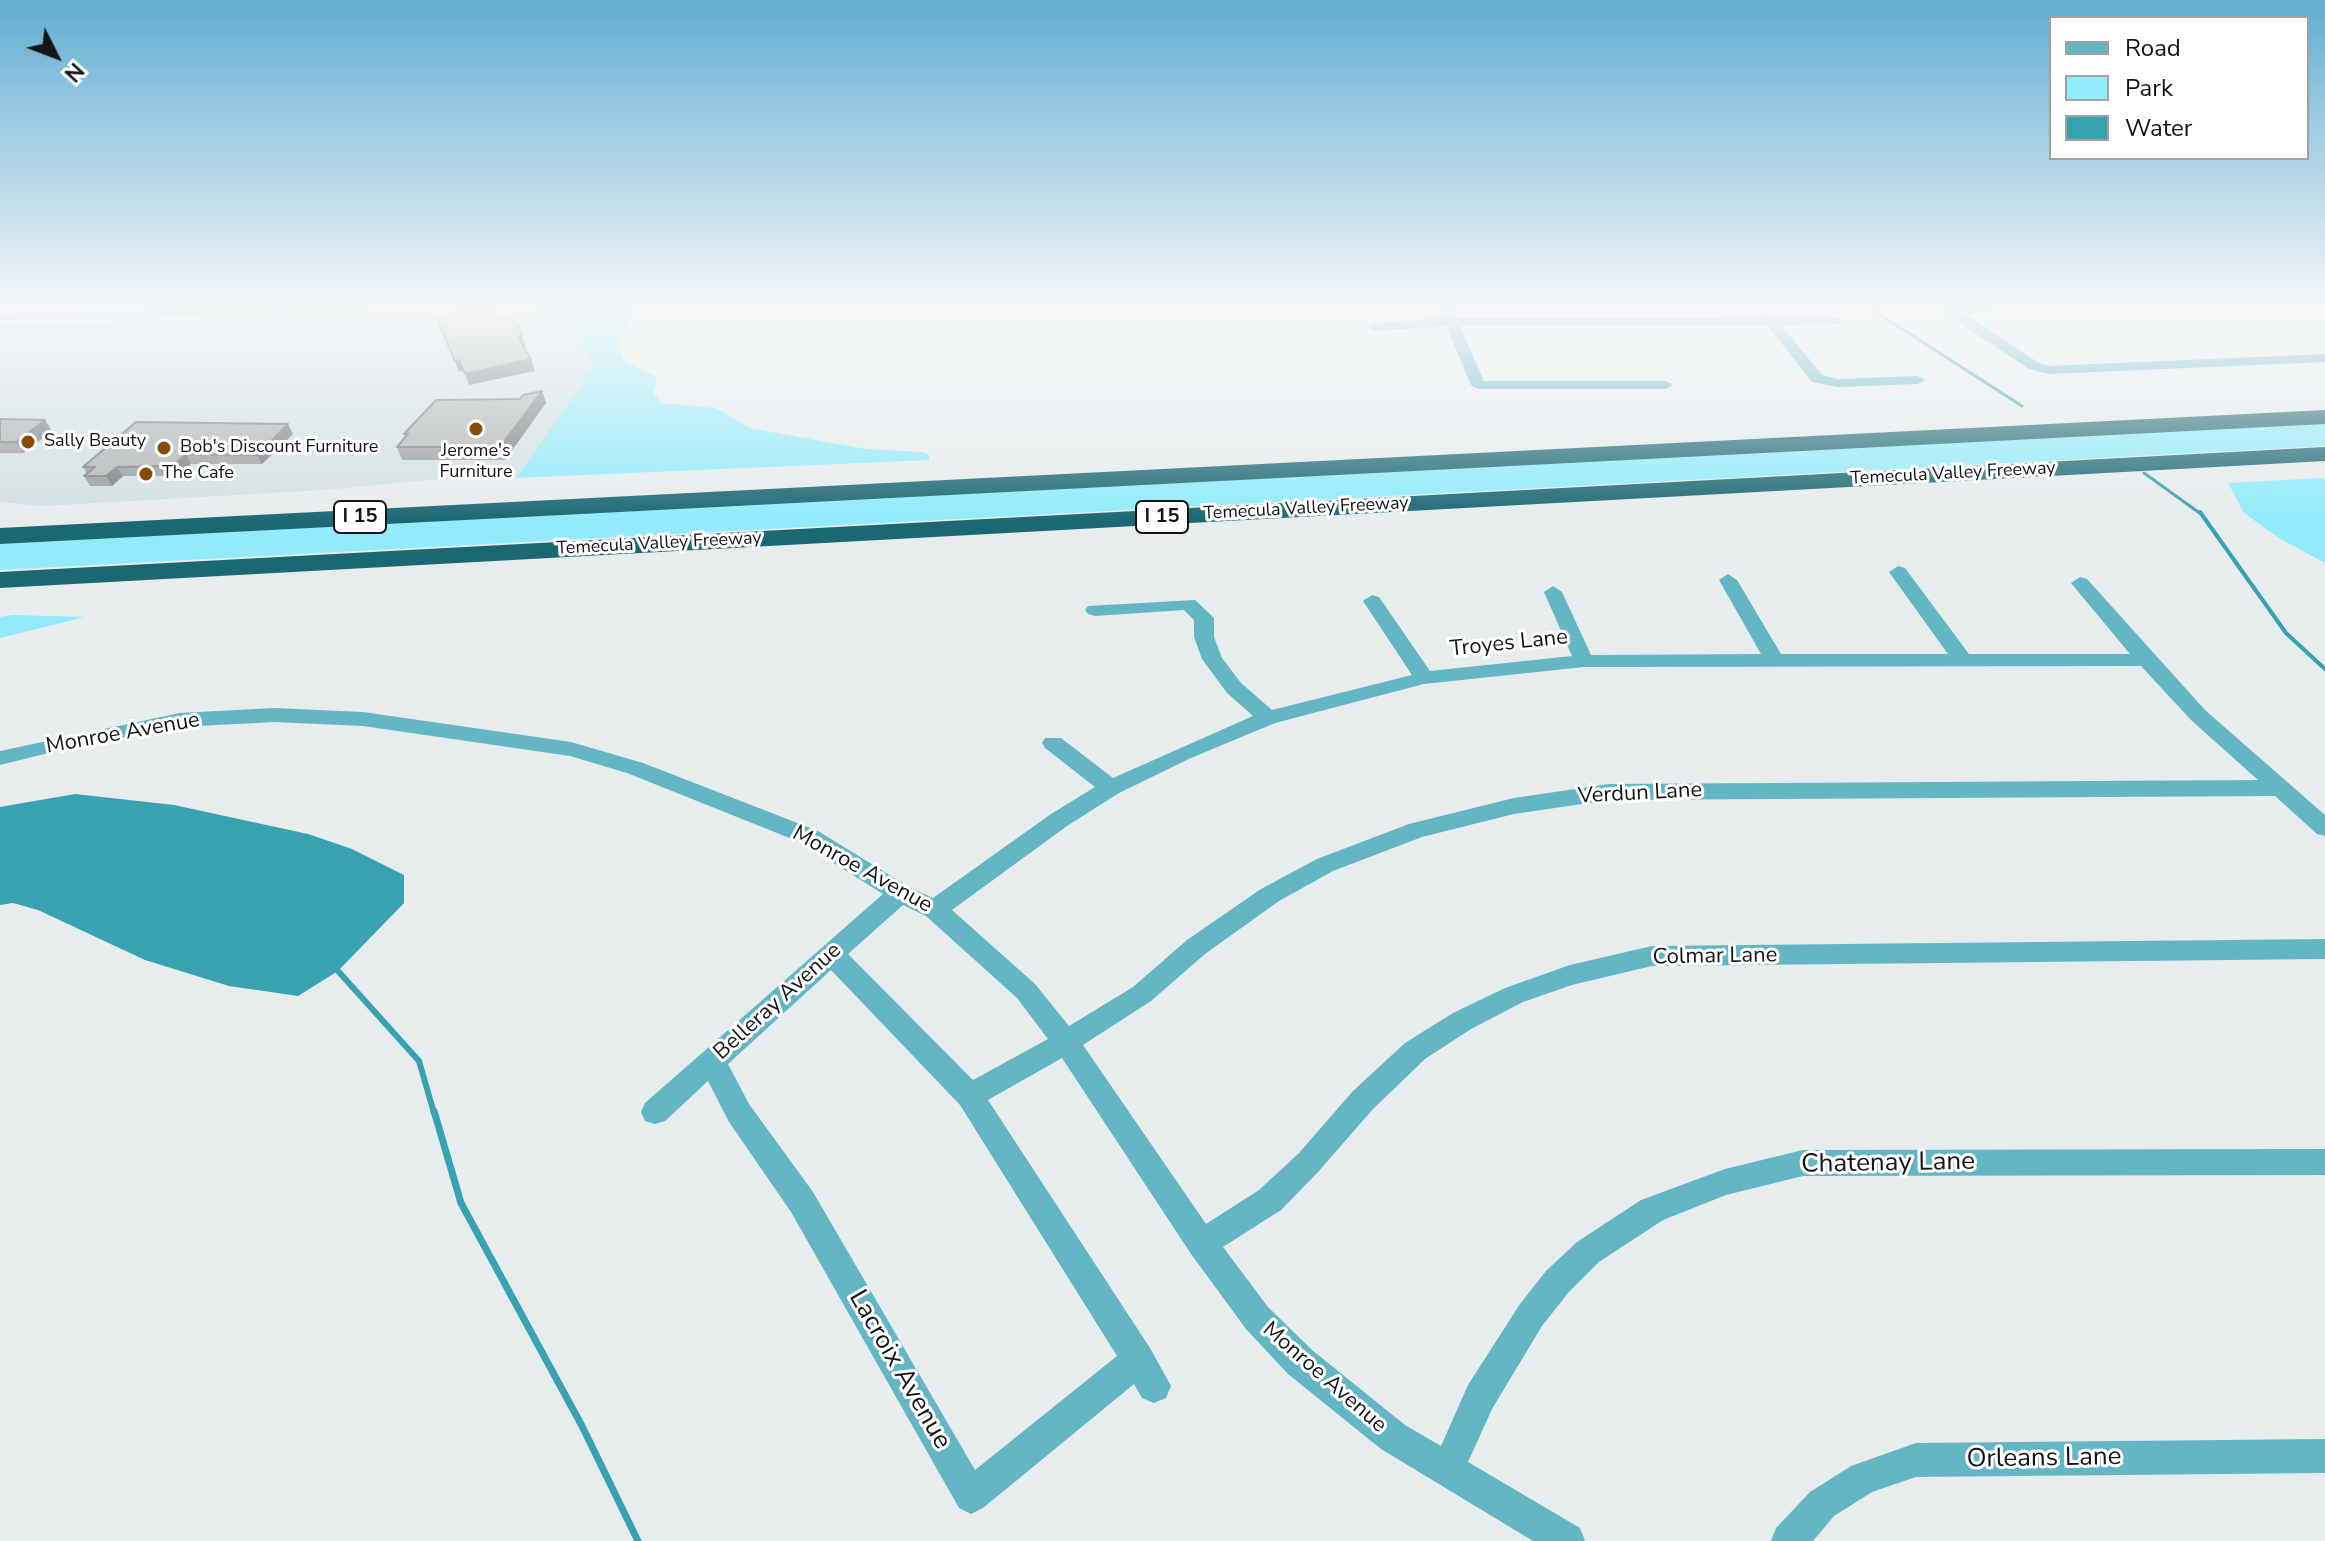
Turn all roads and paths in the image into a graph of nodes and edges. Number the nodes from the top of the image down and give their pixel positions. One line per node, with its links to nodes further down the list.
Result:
1 (1475, 379): 4 (street)
2 (1817, 379): 3 (street)
3 (1918, 380)
4 (1666, 385)
5 (2325, 417): 7 (highway, Temecula Valley Freeway / I 15)
6 (2325, 454): 9 (highway, Temecula Valley Freeway / I 15)
7 (0, 536)
8 (1898, 572): 16 (street)
9 (0, 580)
10 (1728, 580): 15 (street)
11 (2080, 583): 17 (street)
12 (1553, 592): 18 (street)
13 (1372, 601): 19 (street)
14 (1095, 610): 20 (street)
15 (1774, 660): 16 (street, Troyes Lane); 18 (street, Troyes Lane)
16 (1963, 660): 17 (street, Troyes Lane)
17 (2146, 660): 24 (street)
18 (1584, 661): 19 (street, Troyes Lane)
19 (1424, 678): 20 (street, Troyes Lane)
20 (1268, 718): 23 (street, Troyes Lane)
21 (1053, 743): 23 (street)
22 (0, 758): 26 (street, Monroe Avenue)
23 (1111, 788): 27 (street, Troyes Lane)
24 (2279, 788): 25 (street); 30 (street, Verdun Lane)
25 (2325, 828)
26 (900, 893): 27 (street, Monroe Avenue); 29 (street, Belleray Avenue)
27 (935, 909): 30 (street, Monroe Avenue)
28 (2325, 949): 35 (street, Colmar Lane)
29 (832, 954): 31 (street, Belleray Avenue); 32 (street)
30 (1066, 1042): 32 (street, Verdun Lane); 35 (street, Monroe Avenue)
31 (712, 1061): 32 (street, Lacroix Avenue); 33 (street, Belleray Avenue)
32 (970, 1096)
33 (655, 1112)
34 (2325, 1162): 37 (street, Chatenay Lane)
35 (1202, 1244): 37 (street, Monroe Avenue)
36 (2325, 1456): 39 (street, Orleans Lane)
37 (1447, 1471): 38 (street, Monroe Avenue)
38 (1567, 1541)
39 (1789, 1541)

